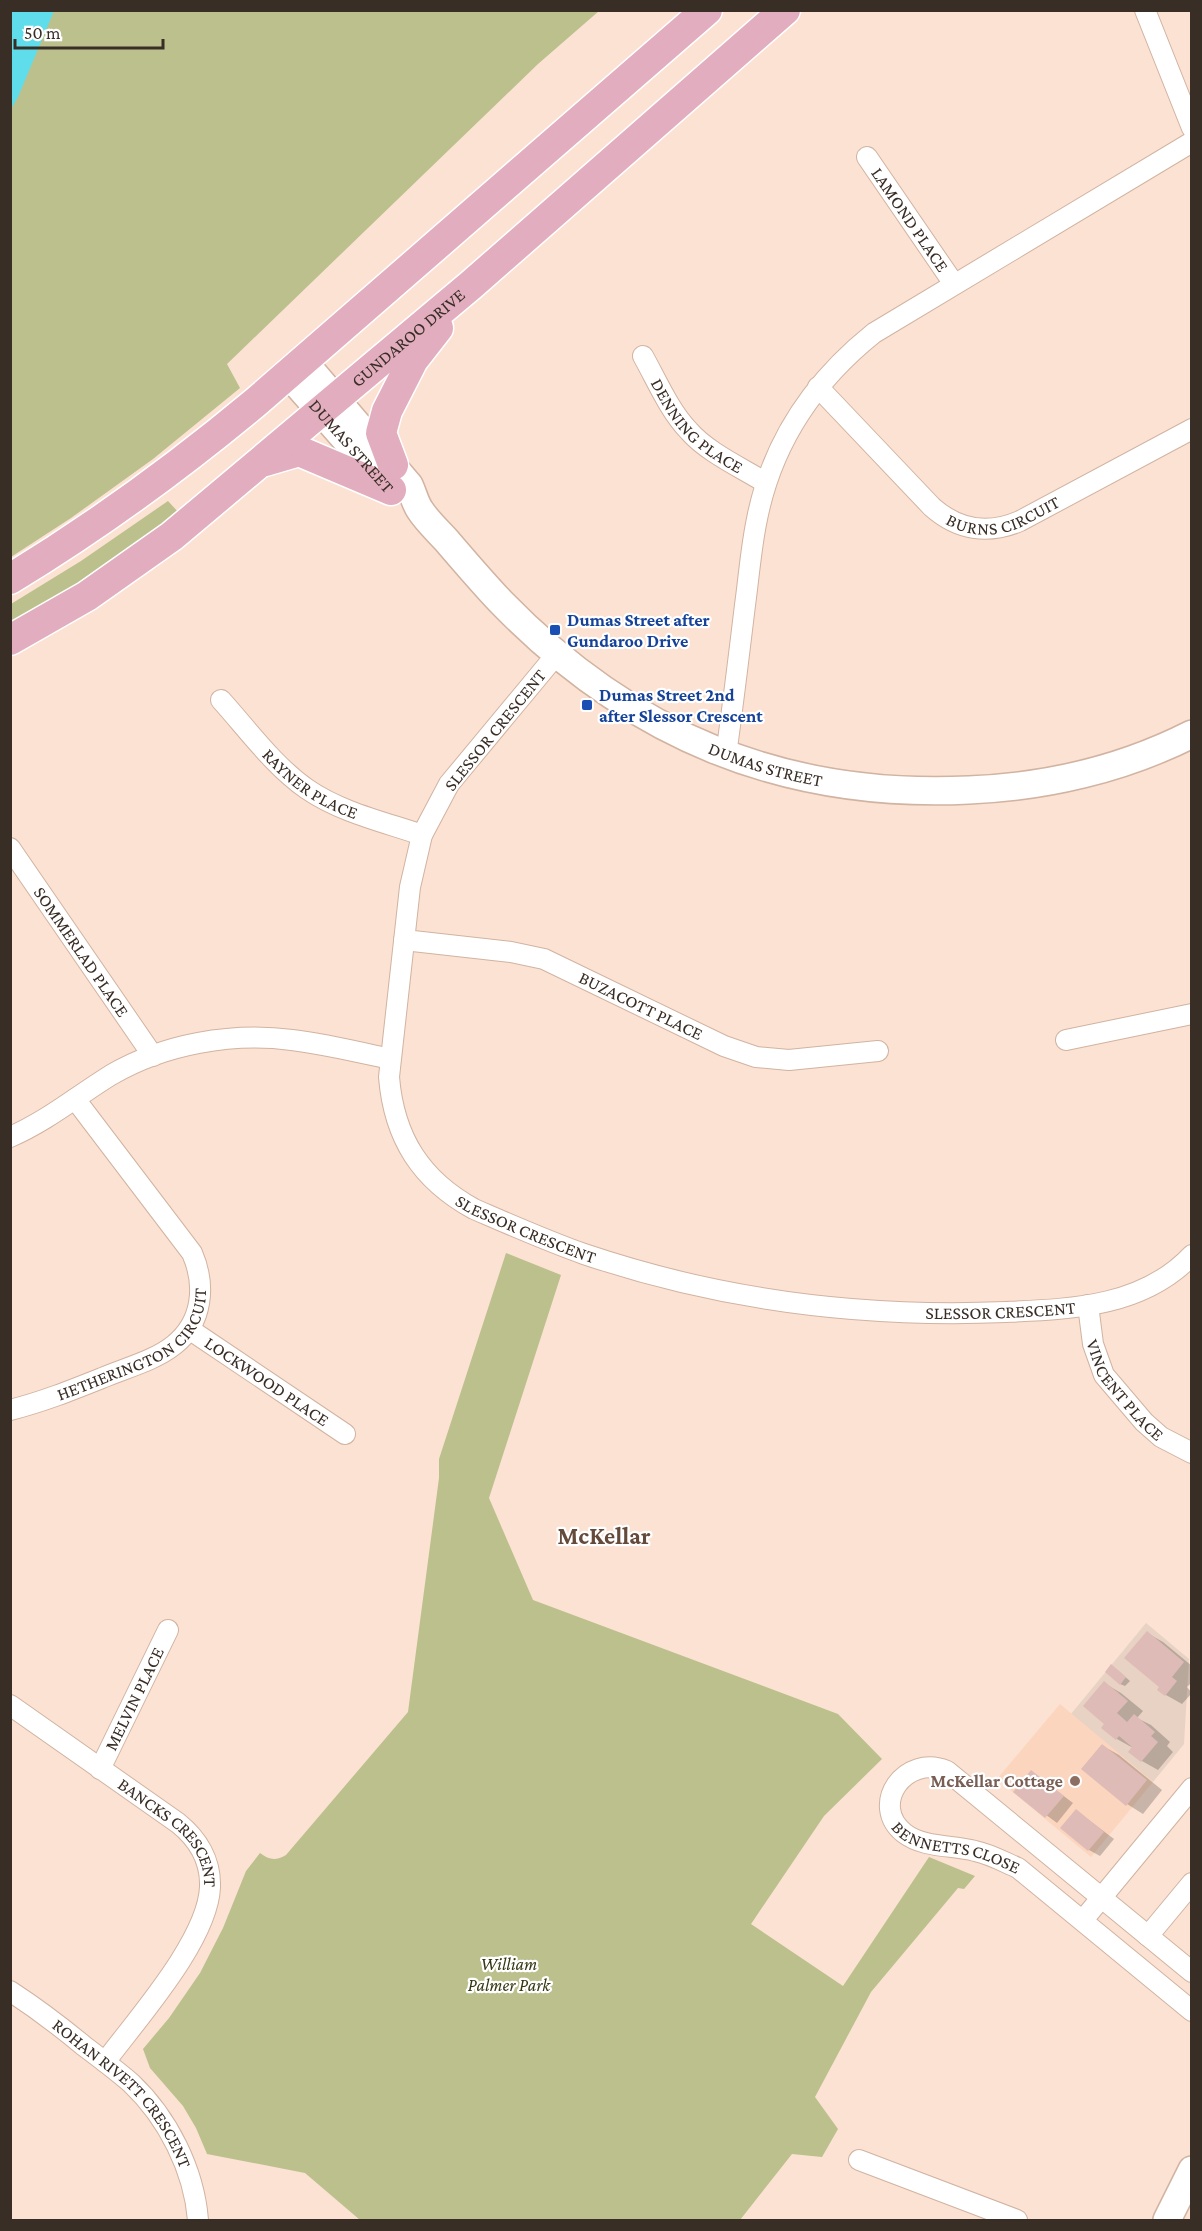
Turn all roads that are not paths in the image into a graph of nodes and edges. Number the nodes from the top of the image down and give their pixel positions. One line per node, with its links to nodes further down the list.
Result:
1 (707, 10): 10 (main road)
2 (785, 10): 8 (main road, GUNDAROO DRIVE)
3 (1145, 10): 4 (street)
4 (1191, 128)
5 (1191, 142): 7 (street)
6 (867, 157): 7 (street, LAMOND PLACE)
7 (954, 284): 11 (street)
8 (471, 285): 12 (main road, GUNDAROO DRIVE); 15 (main road)
9 (643, 356): 16 (street, DENNING PLACE)
10 (295, 368): 12 (street, DUMAS STREET); 17 (main road)
11 (818, 387): 13 (street, BURNS CIRCUIT); 16 (street)
12 (328, 404): 14 (main road, GUNDAROO DRIVE); 15 (street, DUMAS STREET)
13 (1191, 429)
14 (259, 462): 15 (main road); 18 (main road, GUNDAROO DRIVE)
15 (392, 478): 19 (street, DUMAS STREET)
16 (766, 483): 22 (street)
17 (10, 579)
18 (10, 640)
19 (556, 655): 22 (street, DUMAS STREET); 23 (street, SLESSOR CRESCENT)
20 (221, 700): 23 (street, RAYNER PLACE)
21 (1191, 734): 22 (street, DUMAS STREET)
22 (726, 755)
23 (422, 835): 25 (street, SLESSOR CRESCENT)
24 (10, 848): 29 (street, SOMMERLAD PLACE)
25 (404, 940): 28 (street, BUZACOTT PLACE); 30 (street, SLESSOR CRESCENT)
26 (1191, 1014): 27 (street)
27 (1066, 1040)
28 (878, 1051)
29 (153, 1056): 30 (street); 31 (street)
30 (390, 1059): 34 (street, SLESSOR CRESCENT)
31 (75, 1099): 32 (street); 35 (street, HETHERINGTON CIRCUIT)
32 (10, 1137)
33 (1191, 1255): 34 (street, SLESSOR CRESCENT)
34 (1088, 1305): 38 (street, VINCENT PLACE)
35 (189, 1329): 36 (street, HETHERINGTON CIRCUIT); 37 (street, LOCKWOOD PLACE)
36 (10, 1410)
37 (345, 1434)
38 (1191, 1453)
39 (168, 1630): 41 (street, MELVIN PLACE)
40 (10, 1706): 41 (street, BANCKS CRESCENT)
41 (100, 1768): 50 (street, BANCKS CRESCENT)
42 (1191, 1788): 44 (street)
43 (1191, 1883): 46 (street)
44 (1101, 1898): 45 (street); 45 (street, BENNETTS CLOSE); 46 (street, BENNETTS CLOSE)
45 (1083, 1920): 49 (street, BENNETTS CLOSE)
46 (1148, 1936): 47 (street, BENNETTS CLOSE)
47 (1191, 1972)
48 (10, 1991): 50 (street, ROHAN RIVETT CRESCENT)
49 (1191, 2011)
50 (105, 2062): 53 (street, ROHAN RIVETT CRESCENT)
51 (859, 2160): 54 (street)
52 (1189, 2182): 55 (street)
53 (198, 2220)
54 (1017, 2220)
55 (1167, 2220)

